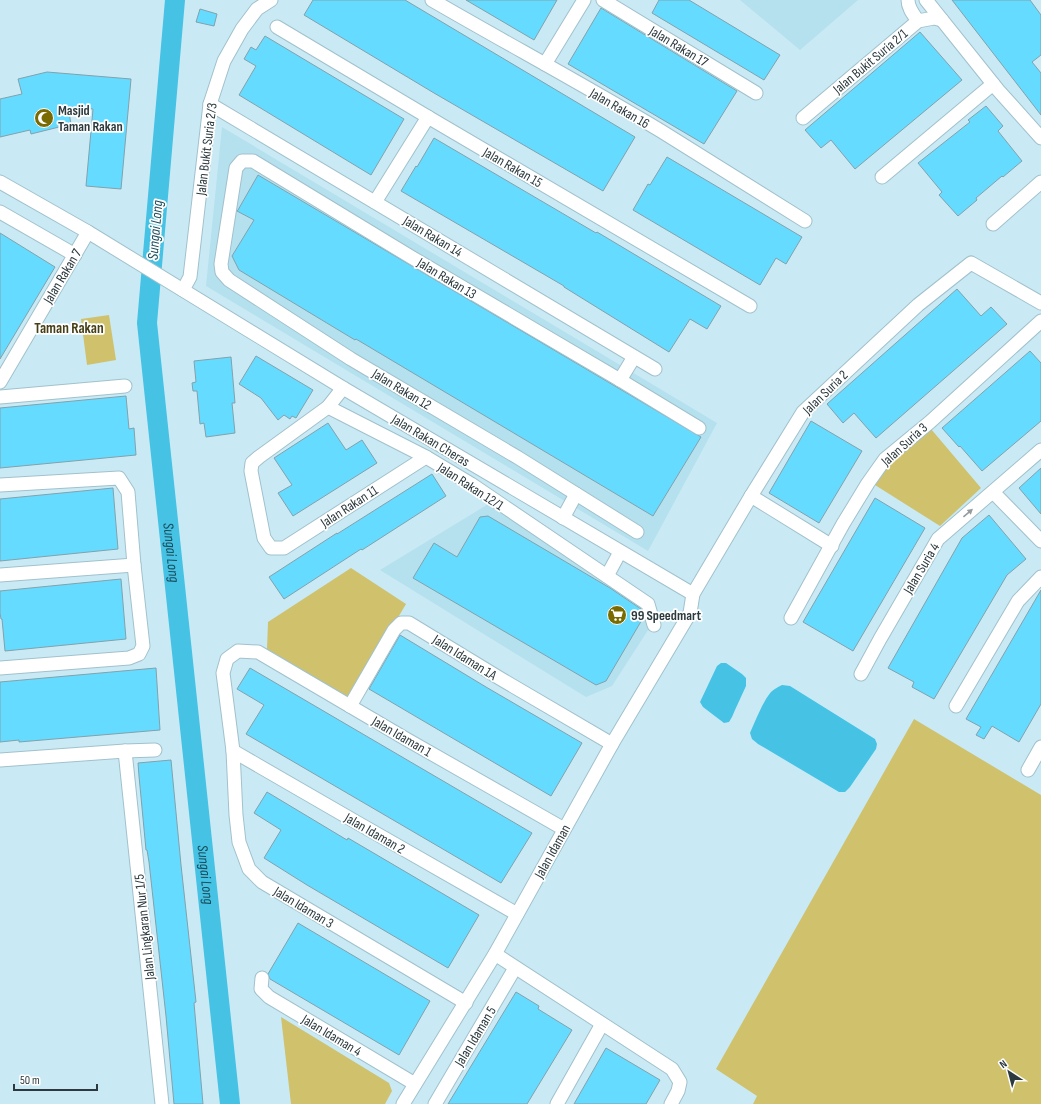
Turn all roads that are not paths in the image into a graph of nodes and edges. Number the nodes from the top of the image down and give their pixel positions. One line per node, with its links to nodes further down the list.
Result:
1 (271, 0): 13 (street, Jalan Bukit Suria 2/3)
2 (432, 0): 10 (street, Jalan Rakan 16)
3 (584, 0): 10 (street)
4 (603, 0): 12 (street, Jalan Rakan 17)
5 (908, 0): 8 (street)
6 (926, 1): 7 (street)
7 (942, 20): 8 (street, Jalan Bukit Suria 2/1); 11 (street)
8 (918, 21): 15 (street, Jalan Bukit Suria 2/1)
9 (277, 27): 14 (street, Jalan Rakan 15)
10 (545, 64): 23 (street, Jalan Rakan 16)
11 (993, 84): 16 (street); 17 (street)
12 (756, 93)
13 (210, 104): 20 (street, Jalan Rakan 14); 27 (street, Jalan Bukit Suria 2/3)
14 (428, 117): 20 (street); 29 (street, Jalan Rakan 15)
15 (803, 118)
16 (1041, 138)
17 (882, 177)
18 (0, 182): 25 (street, Jalan Rakan Cheras)
19 (1041, 182): 24 (street)
20 (375, 202): 31 (street, Jalan Rakan 14)
21 (0, 212): 26 (street)
22 (229, 213): 33 (street, Jalan Rakan 13); 44 (street, Jalan Rakan 12)
23 (805, 221)
24 (993, 224)
25 (88, 232): 26 (street, Jalan Rakan 7); 27 (street, Jalan Rakan Cheras)
26 (75, 255): 34 (street, Jalan Rakan 7)
27 (183, 290): 36 (street, Jalan Rakan Cheras)
28 (1041, 303): 45 (street, Jalan Suria 2)
29 (750, 306)
30 (1041, 321): 51 (street, Jalan Suria 3)
31 (634, 357): 32 (street, Jalan Rakan 14); 33 (street)
32 (655, 369)
33 (620, 380): 39 (street, Jalan Rakan 13)
34 (0, 382)
35 (125, 386): 37 (street)
36 (343, 388): 38 (street); 46 (street, Jalan Rakan Cheras)
37 (0, 397)
38 (328, 407): 41 (street, Jalan Rakan 12/1); 41 (street, Jalan Rakan 11)
39 (699, 428)
40 (1041, 450): 43 (street, Jalan Suria 4)
41 (426, 457): 48 (street, Jalan Rakan 12/1)
42 (0, 485): 53 (street)
43 (993, 492): 50 (street); 62 (street, Jalan Suria 4, one-way to 43)
44 (576, 494): 47 (street); 49 (street, Jalan Rakan 12)
45 (751, 496): 51 (street); 57 (street, Jalan Suria 2)
46 (545, 507): 47 (street, Jalan Rakan Cheras); 48 (street)
47 (563, 518): 52 (street, Jalan Rakan Cheras)
48 (534, 527): 55 (street, Jalan Rakan 12/1)
49 (637, 532)
50 (1041, 541)
51 (832, 546): 58 (street, Jalan Suria 3)
52 (620, 552): 55 (street); 57 (street, Jalan Rakan Cheras)
53 (134, 565): 54 (street); 61 (street)
54 (0, 575)
55 (607, 576): 59 (street, Jalan Rakan 12/1)
56 (1041, 577): 64 (street)
57 (693, 594): 65 (street, Jalan Idaman)
58 (791, 618)
59 (654, 625)
60 (238, 651): 63 (street, Jalan Idaman 1); 68 (street, Jalan Idaman 3)
61 (0, 668)
62 (861, 674)
63 (350, 706): 65 (street, Jalan Idaman 1A); 72 (street, Jalan Idaman 1)
64 (956, 706)
65 (612, 744): 72 (street, Jalan Idaman)
66 (1041, 747): 71 (street)
67 (156, 750): 69 (street)
68 (233, 750): 73 (street, Jalan Idaman 2); 77 (street, Jalan Idaman 3)
69 (125, 751): 70 (street); 80 (street, Jalan Lingkaran Nur 1/5)
70 (0, 760)
71 (1028, 770)
72 (564, 829): 73 (street, Jalan Idaman)
73 (517, 914): 74 (street, Jalan Idaman)
74 (494, 954): 75 (street); 77 (street, Jalan Idaman)
75 (516, 968): 78 (street); 82 (street, Jalan Idaman 5)
76 (262, 978): 79 (street, Jalan Idaman 4)
77 (466, 1003): 79 (street, Jalan Idaman)
78 (602, 1024): 83 (street); 84 (street)
79 (415, 1084): 81 (street, Jalan Idaman)
80 (162, 1104)
81 (403, 1104)
82 (435, 1104)
83 (556, 1104)
84 (671, 1104)

